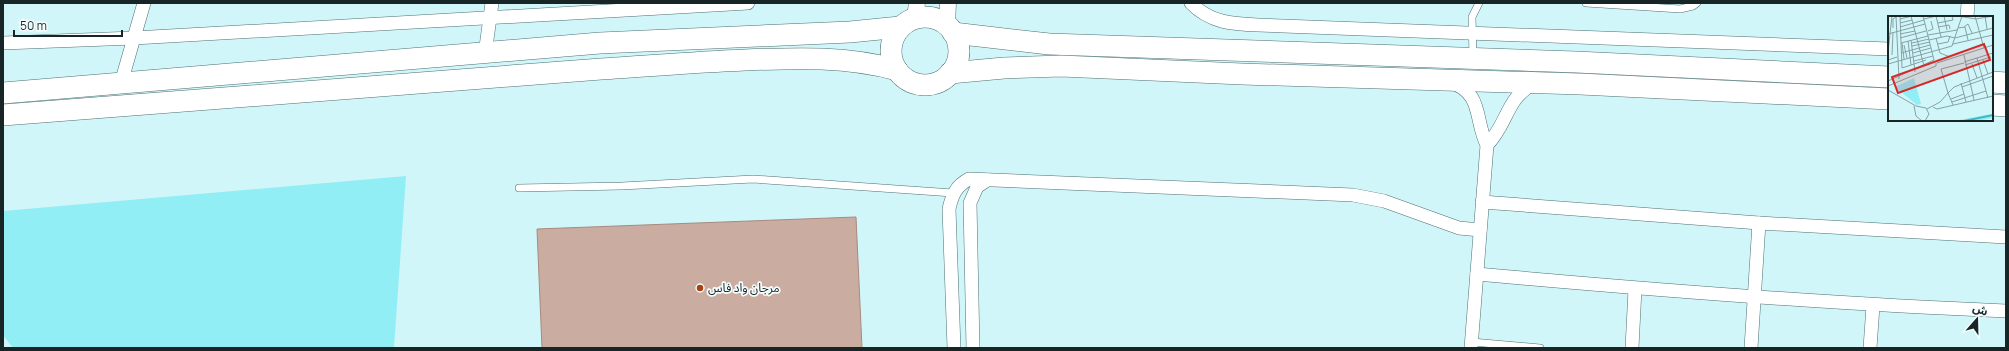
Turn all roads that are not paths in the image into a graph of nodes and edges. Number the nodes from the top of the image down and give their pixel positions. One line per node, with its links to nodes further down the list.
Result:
1 (144, 3): 16 (street)
2 (492, 3): 13 (street)
3 (748, 3): 10 (street)
4 (948, 3): 14 (street)
5 (1191, 3): 15 (street)
6 (1479, 3): 15 (lane)
7 (1586, 3): 8 (lane)
8 (1696, 3)
9 (1968, 3): 12 (street)
10 (695, 5): 13 (street)
11 (911, 16): 14 (main road); 19 (main road); 21 (main road)
12 (1967, 16)
13 (490, 17): 16 (street); 19 (street)
14 (950, 29): 20 (main road); 22 (main road)
15 (1472, 34): 18 (street); 20 (lane)
16 (134, 38): 17 (street); 27 (street)
17 (3, 43)
18 (1888, 49)
19 (485, 54): 27 (main road)
20 (1473, 58): 23 (main road)
21 (897, 70): 22 (main road); 33 (main road)
22 (950, 73): 24 (main road)
23 (1888, 77)
24 (1437, 79): 25 (main road); 34 (street)
25 (1536, 82): 30 (main road); 34 (street)
26 (1993, 82): 28 (main road)
27 (122, 83): 29 (main road)
28 (2006, 83)
29 (3, 93)
30 (1888, 100)
31 (1993, 105): 32 (main road)
32 (2006, 106)
33 (3, 115)
34 (1487, 145): 38 (street)
35 (987, 180): 37 (street); 40 (street); 49 (street)
36 (519, 188): 37 (lane)
37 (953, 193): 48 (street)
38 (1482, 202): 39 (street); 40 (street)
39 (1759, 223): 41 (street); 44 (street)
40 (1480, 230): 42 (street)
41 (2006, 237)
42 (1477, 274): 43 (street); 47 (street)
43 (1635, 289): 44 (street); 51 (street)
44 (1754, 298): 45 (street); 52 (street)
45 (1873, 306): 46 (street); 53 (street)
46 (2006, 311)
47 (1471, 345): 50 (lane)
48 (954, 348)
49 (973, 348)
50 (1540, 348)
51 (1632, 348)
52 (1751, 348)
53 (1870, 348)

